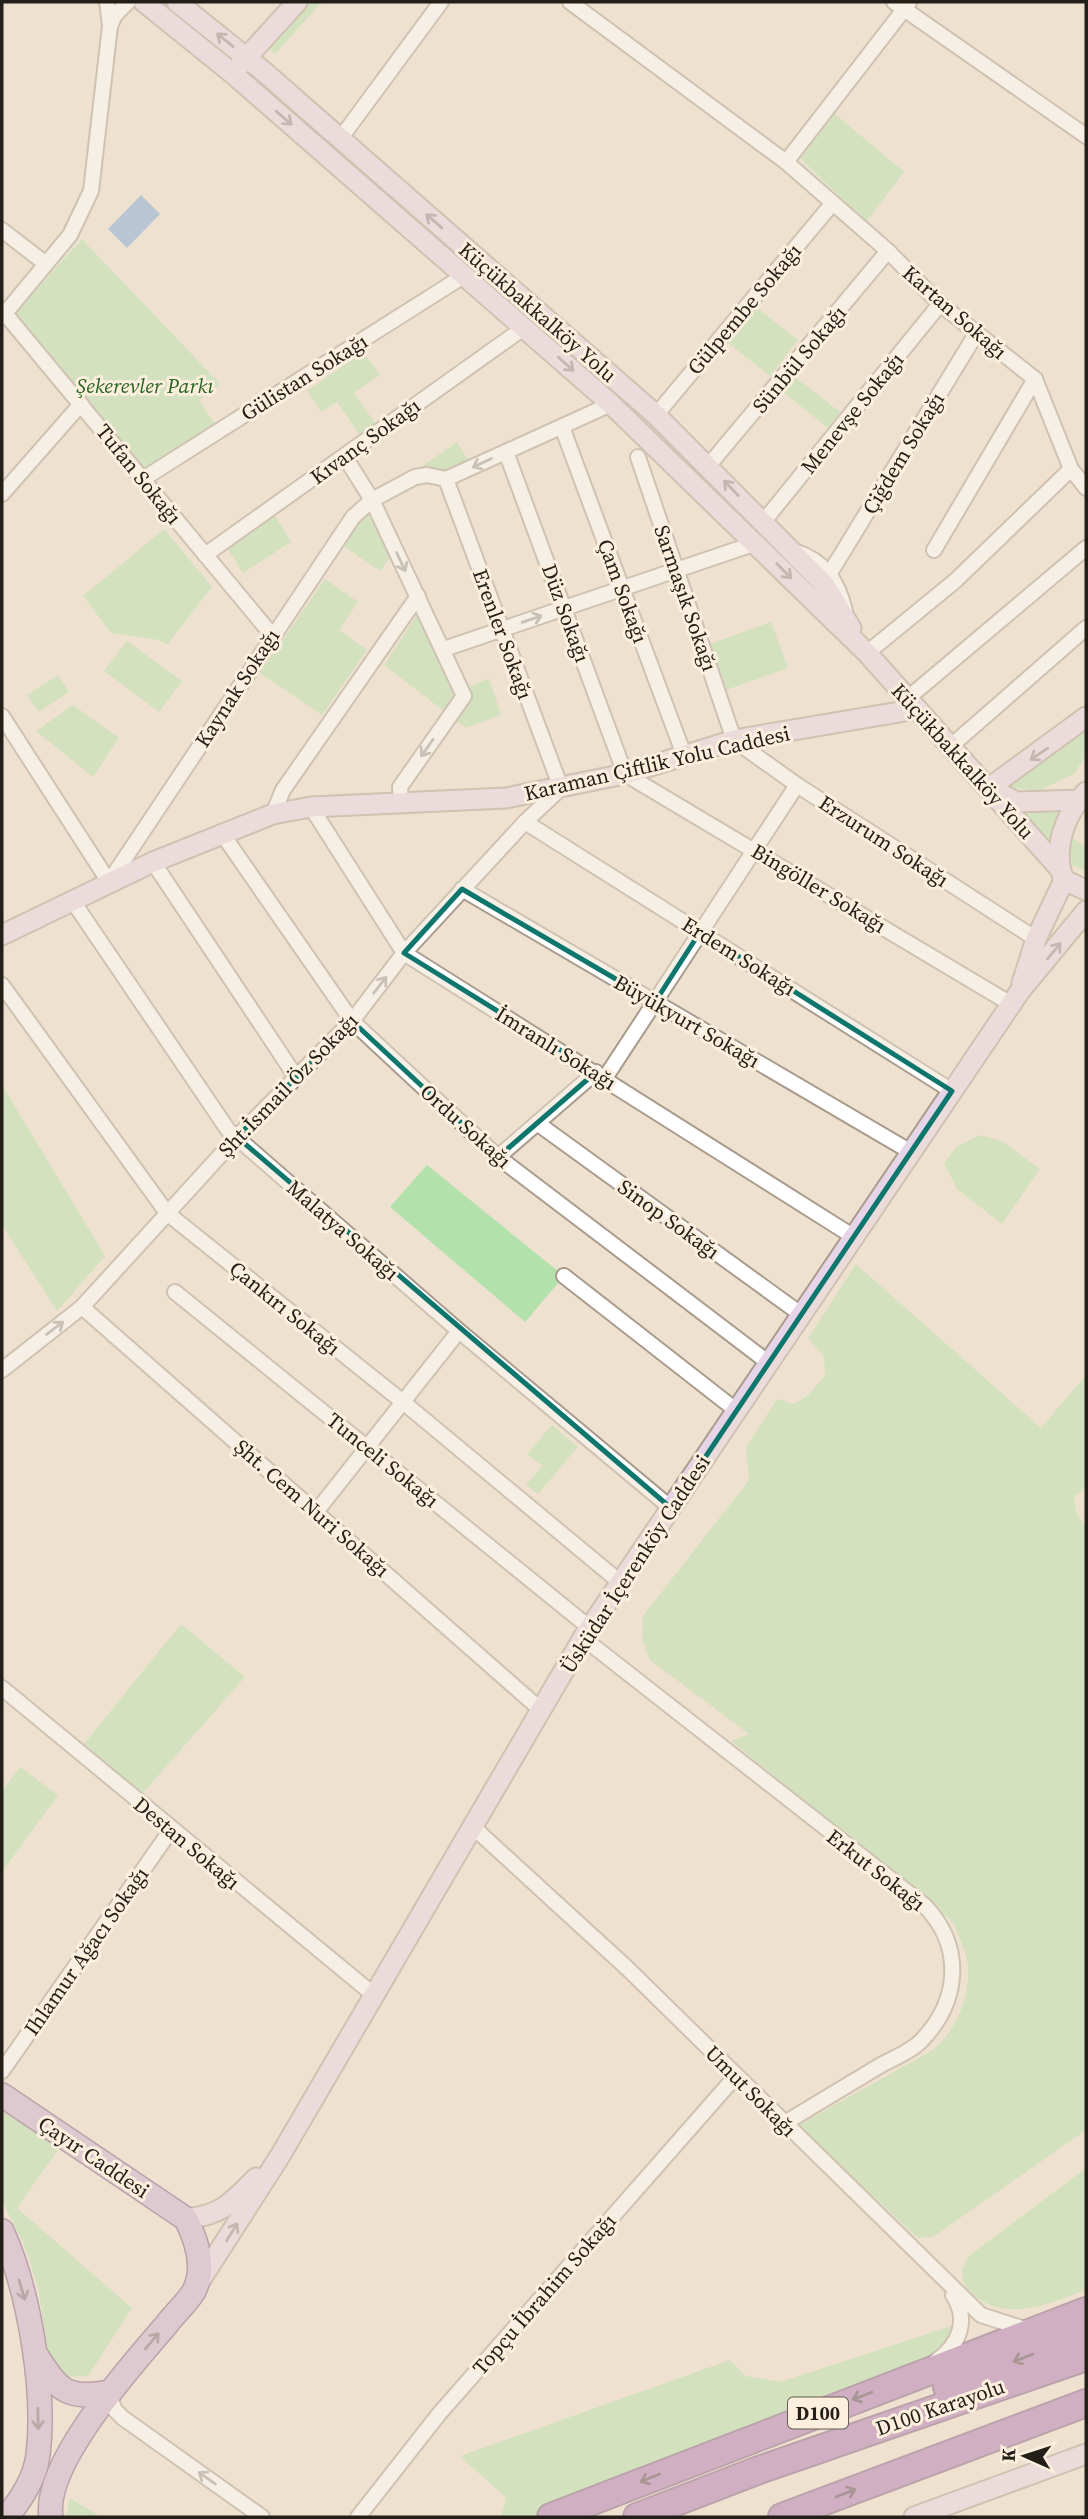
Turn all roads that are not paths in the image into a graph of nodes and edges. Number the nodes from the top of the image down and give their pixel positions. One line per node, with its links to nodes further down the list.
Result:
1 (107, 2): 9 (street)
2 (128, 2): 9 (street)
3 (144, 2): 11 (main road, Küçükbakkalköy Yolu)
4 (177, 2): 10 (main road, Küçükbakkalköy Yolu, one-way to 4)
5 (297, 2): 10 (main road)
6 (441, 2): 13 (street)
7 (570, 2): 14 (street, Kartan Sokağı)
8 (903, 4): 12 (street); 14 (street)
9 (110, 26): 18 (street)
10 (247, 58): 11 (main road); 13 (main road, Küçükbakkalköy Yolu)
11 (232, 73): 19 (main road, Küçükbakkalköy Yolu, one-way to 19)
12 (1086, 136)
13 (340, 139): 27 (main road, Küçükbakkalköy Yolu, one-way to 13)
14 (786, 162): 15 (street, Kartan Sokağı)
15 (832, 204): 17 (street, Kartan Sokağı); 27 (street, Gülpembe Sokağı)
16 (2, 230): 18 (street)
17 (888, 251): 20 (street, Kartan Sokağı); 32 (street, Sünbül Sokağı)
18 (46, 264): 21 (street)
19 (465, 275): 22 (main road, Küçükbakkalköy Yolu); 34 (street, Gülistan Sokağı)
20 (940, 304): 23 (street, Kartan Sokağı); 39 (street, Menevşe Sokağı)
21 (3, 314): 25 (street, Tufan Sokağı)
22 (525, 327): 26 (main road, Küçükbakkalköy Yolu, one-way to 26); 30 (street, Kıvanç Sokağı)
23 (976, 334): 24 (street, Kartan Sokağı); 46 (street, Çiğdem Sokağı)
24 (1035, 379): 33 (street); 42 (street)
25 (81, 404): 34 (street, Tufan Sokağı); 37 (street)
26 (611, 404): 28 (street); 40 (main road, Küçükbakkalköy Yolu)
27 (656, 415): 32 (main road, Küçükbakkalköy Yolu)
28 (562, 426): 29 (street); 47 (street, Çam Sokağı)
29 (506, 452): 35 (street, one-way to 35); 49 (street, Düz Sokağı)
30 (345, 457): 38 (street); 44 (street, Kıvanç Sokağı)
31 (638, 457): 45 (street, Sarmaşık Sokağı)
32 (709, 465): 39 (main road, Küçükbakkalköy Yolu, one-way to 32)
33 (1071, 469): 36 (street); 55 (street)
34 (144, 479): 44 (street, Tufan Sokağı)
35 (446, 480): 38 (street, Kaynak Sokağı); 52 (street, Erenler Sokağı)
36 (1086, 488)
37 (2, 494)
38 (372, 500): 48 (street, one-way to 48); 53 (street, Kaynak Sokağı)
39 (764, 521): 43 (main road, Küçükbakkalköy Yolu)
40 (756, 543): 45 (street); 55 (main road, Küçükbakkalköy Yolu, one-way to 55)
41 (1086, 548): 56 (street)
42 (934, 550)
43 (792, 551): 46 (street); 50 (main road, Küçükbakkalköy Yolu)
44 (205, 555): 53 (street, Tufan Sokağı)
45 (676, 570): 47 (street); 59 (street, Sarmaşık Sokağı)
46 (830, 573): 50 (street)
47 (622, 589): 49 (street); 61 (street, Çam Sokağı)
48 (418, 596): 54 (street); 69 (street)
49 (565, 608): 52 (street, one-way to 49); 62 (street, Düz Sokağı)
50 (848, 623): 55 (main road, Küçükbakkalköy Yolu)
51 (1086, 628): 60 (street)
52 (501, 630): 54 (street); 64 (street, Erenler Sokağı)
53 (272, 635): 75 (street, Kaynak Sokağı)
54 (444, 649): 67 (street, one-way to 67)
55 (867, 653): 56 (main road, Küçükbakkalköy Yolu)
56 (912, 704): 59 (main road, Karaman Çiftlik Yolu Caddesi); 60 (main road, Küçükbakkalköy Yolu)
57 (2, 716): 75 (street)
58 (1086, 717): 65 (main road, one-way to 65)
59 (734, 740): 61 (main road, Karaman Çiftlik Yolu Caddesi); 63 (street, Erzurum Sokağı)
60 (951, 746): 65 (main road, Küçükbakkalköy Yolu)
61 (684, 755): 62 (main road, Karaman Çiftlik Yolu Caddesi)
62 (625, 774): 64 (main road, Karaman Çiftlik Yolu Caddesi); 72 (street, Bingöller Sokağı)
63 (797, 785): 72 (street); 82 (street, Erzurum Sokağı)
64 (561, 788): 67 (main road, Karaman Çiftlik Yolu Caddesi); 70 (street, Şht.İsmail Öz Sokağı)
65 (989, 788): 66 (main road); 74 (main road, Küçükbakkalköy Yolu)
66 (1084, 794): 74 (main road)
67 (401, 803): 68 (main road, Karaman Çiftlik Yolu Caddesi)
68 (311, 807): 69 (main road, Karaman Çiftlik Yolu Caddesi); 83 (street, İmranlı Sokağı)
69 (273, 814): 71 (main road, Karaman Çiftlik Yolu Caddesi)
70 (525, 822): 76 (street, Şht.İsmail Öz Sokağı); 80 (street, Erdem Sokağı)
71 (222, 831): 73 (main road, Karaman Çiftlik Yolu Caddesi); 87 (street, Ordu Sokağı)
72 (755, 848): 80 (street); 85 (street, Bingöller Sokağı)
73 (153, 862): 75 (main road, Karaman Çiftlik Yolu Caddesi); 89 (street)
74 (1062, 875): 77 (main road); 82 (main road)
75 (110, 882): 78 (main road, Karaman Çiftlik Yolu Caddesi)
76 (462, 889): 83 (street, Şht.İsmail Öz Sokağı); 86 (street, Büyükyurt Sokağı)
77 (1086, 890)
78 (72, 900): 81 (main road, Karaman Çiftlik Yolu Caddesi); 92 (street, Malatya Sokağı)
79 (1086, 911): 85 (main road, one-way to 79)
80 (700, 932): 86 (street); 90 (street, Erdem Sokağı)
81 (2, 935)
82 (1036, 939): 85 (main road)
83 (404, 953): 87 (street, Şht.İsmail Öz Sokağı, one-way to 83); 88 (street, İmranlı Sokağı)
84 (2, 985): 95 (street, Çankırı Sokağı)
85 (1016, 997): 90 (main road, Üsküdar İçerenköy Caddesi)
86 (655, 1002): 88 (street); 93 (street, Büyükyurt Sokağı)
87 (352, 1021): 89 (street, Şht.İsmail Öz Sokağı); 94 (street, Ordu Sokağı)
88 (600, 1075): 91 (street); 96 (street, İmranlı Sokağı)
89 (296, 1077): 92 (street, Şht.İsmail Öz Sokağı)
90 (952, 1091): 93 (main road, Üsküdar İçerenköy Caddesi)
91 (537, 1123): 94 (street); 100 (street, Sinop Sokağı)
92 (237, 1137): 95 (street, Şht.İsmail Öz Sokağı); 101 (street, Malatya Sokağı)
93 (911, 1152): 96 (main road, Üsküdar İçerenköy Caddesi)
94 (498, 1157): 102 (street, Ordu Sokağı)
95 (167, 1213): 99 (street, Şht.İsmail Öz Sokağı); 104 (street, Çankırı Sokağı)
96 (854, 1237): 100 (main road, Üsküdar İçerenköy Caddesi)
97 (564, 1276): 105 (street)
98 (175, 1292): 106 (street, Tunceli Sokağı)
99 (82, 1307): 103 (street, Şht.İsmail Öz Sokağı, one-way to 99); 108 (street, Şht. Cem Nuri Sokağı)
100 (802, 1315): 102 (main road, Üsküdar İçerenköy Caddesi)
101 (459, 1331): 104 (street); 107 (street, Malatya Sokağı)
102 (769, 1363): 105 (main road, Üsküdar İçerenköy Caddesi)
103 (2, 1370)
104 (403, 1402): 106 (street); 109 (street, Çankırı Sokağı)
105 (737, 1411): 107 (main road, Üsküdar İçerenköy Caddesi)
106 (367, 1447): 108 (street); 110 (street, Tunceli Sokağı)
107 (671, 1508): 109 (main road, Üsküdar İçerenköy Caddesi)
108 (316, 1512): 112 (street, Şht. Cem Nuri Sokağı)
109 (621, 1583): 110 (main road, Üsküdar İçerenköy Caddesi)
110 (587, 1633): 112 (main road, Üsküdar İçerenköy Caddesi); 119 (street, Erkut Sokağı)
111 (2, 1688): 114 (street, Destan Sokağı)
112 (541, 1710): 113 (main road, Üsküdar İçerenköy Caddesi)
113 (473, 1827): 115 (main road, Üsküdar İçerenköy Caddesi); 117 (street, Umut Sokağı)
114 (171, 1830): 115 (street, Destan Sokağı); 116 (street, Ihlamur Ağacı Sokağı)
115 (374, 1996): 120 (main road, Üsküdar İçerenköy Caddesi)
116 (2, 2071)
117 (736, 2076): 119 (street, Umut Sokağı); 138 (street, Topçu İbrahim Sokağı)
118 (5, 2099): 121 (main road, Çayır Caddesi)
119 (783, 2124): 123 (street, Umut Sokağı)
120 (280, 2156): 121 (main road, Üsküdar İçerenköy Caddesi); 124 (main road, Üsküdar İçerenköy Caddesi, one-way to 120)
121 (186, 2219): 124 (main road)
122 (2, 2231): 128 (main road, one-way to 128)
123 (947, 2284): 126 (street, Umut Sokağı); 130 (street)
124 (195, 2290): 131 (main road, Üsküdar İçerenköy Caddesi, one-way to 124)
125 (1086, 2311): 126 (highway, D100)
126 (1041, 2329): 130 (highway, D100)
127 (1086, 2333): 134 (highway, one-way to 134)
128 (34, 2351): 131 (main road); 135 (main road, one-way to 135)
129 (1086, 2357): 134 (highway, D100 Karayolu / D100)
130 (909, 2379): 139 (highway, D100, one-way to 139)
131 (109, 2392): 136 (main road, Üsküdar İçerenköy Caddesi); 137 (street, one-way to 131)
132 (1086, 2403): 141 (highway, one-way to 132)
133 (1086, 2454): 142 (main road)
134 (759, 2470): 140 (highway, D100 Karayolu / D100)
135 (7, 2517)
136 (51, 2517)
137 (262, 2517)
138 (358, 2517)
139 (551, 2517)
140 (637, 2517)
141 (782, 2517)
142 (914, 2517)

